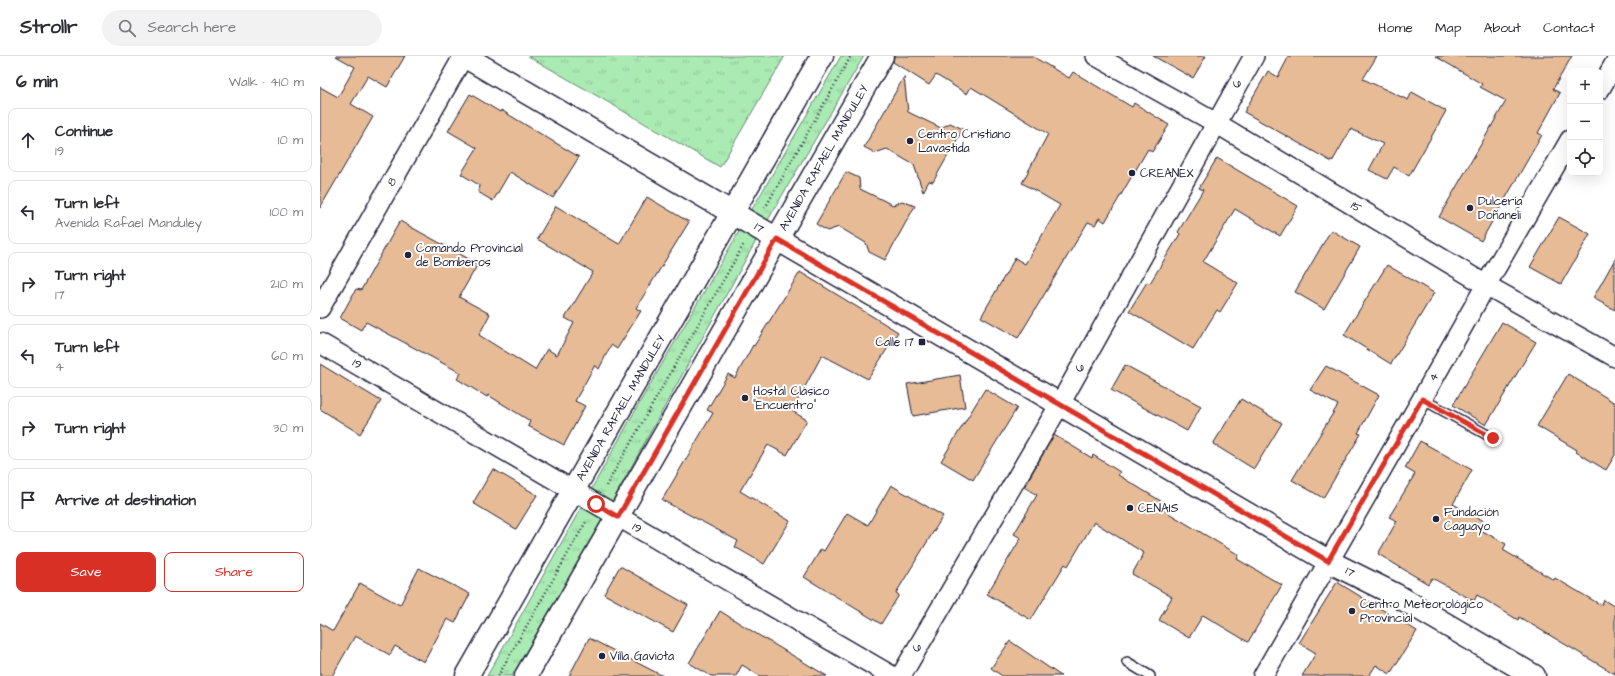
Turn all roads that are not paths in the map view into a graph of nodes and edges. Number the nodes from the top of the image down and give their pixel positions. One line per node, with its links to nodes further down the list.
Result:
1 (463, 56): 10 (main road, 17); 13 (street, 8)
2 (822, 56): 10 (main road, AVENIDA RAFAEL MANDULEY)
3 (882, 56): 11 (main road, AVENIDA RAFAEL MANDULEY)
4 (1096, 56): 8 (street, 15)
5 (1254, 56): 8 (street, 6)
6 (1615, 63): 7 (street)
7 (1603, 84)
8 (1216, 123): 12 (street, 15); 17 (street, 6)
9 (1567, 145): 12 (street, 4)
10 (732, 213): 11 (main road, 17); 19 (main road, AVENIDA RAFAEL MANDULEY)
11 (777, 239): 17 (main road, 17); 20 (main road, AVENIDA RAFAEL MANDULEY)
12 (1486, 285): 15 (street, 15); 16 (street, 4)
13 (320, 308)
14 (320, 343): 19 (street, 19)
15 (1615, 357)
16 (1422, 399): 18 (lane); 21 (street, 4)
17 (1060, 404): 21 (main road, 17); 26 (street, 6)
18 (1493, 438)
19 (573, 491): 20 (street, 19); 23 (main road, AVENIDA RAFAEL MANDULEY)
20 (618, 517): 24 (main road, AVENIDA RAFAEL MANDULEY); 25 (street, 19)
21 (1328, 561): 28 (street, 4); 29 (main road, 17)
22 (1127, 662): 27 (lane)
23 (467, 676)
24 (526, 676)
25 (892, 676)
26 (901, 676)
27 (1150, 676)
28 (1263, 676)
29 (1534, 676)

